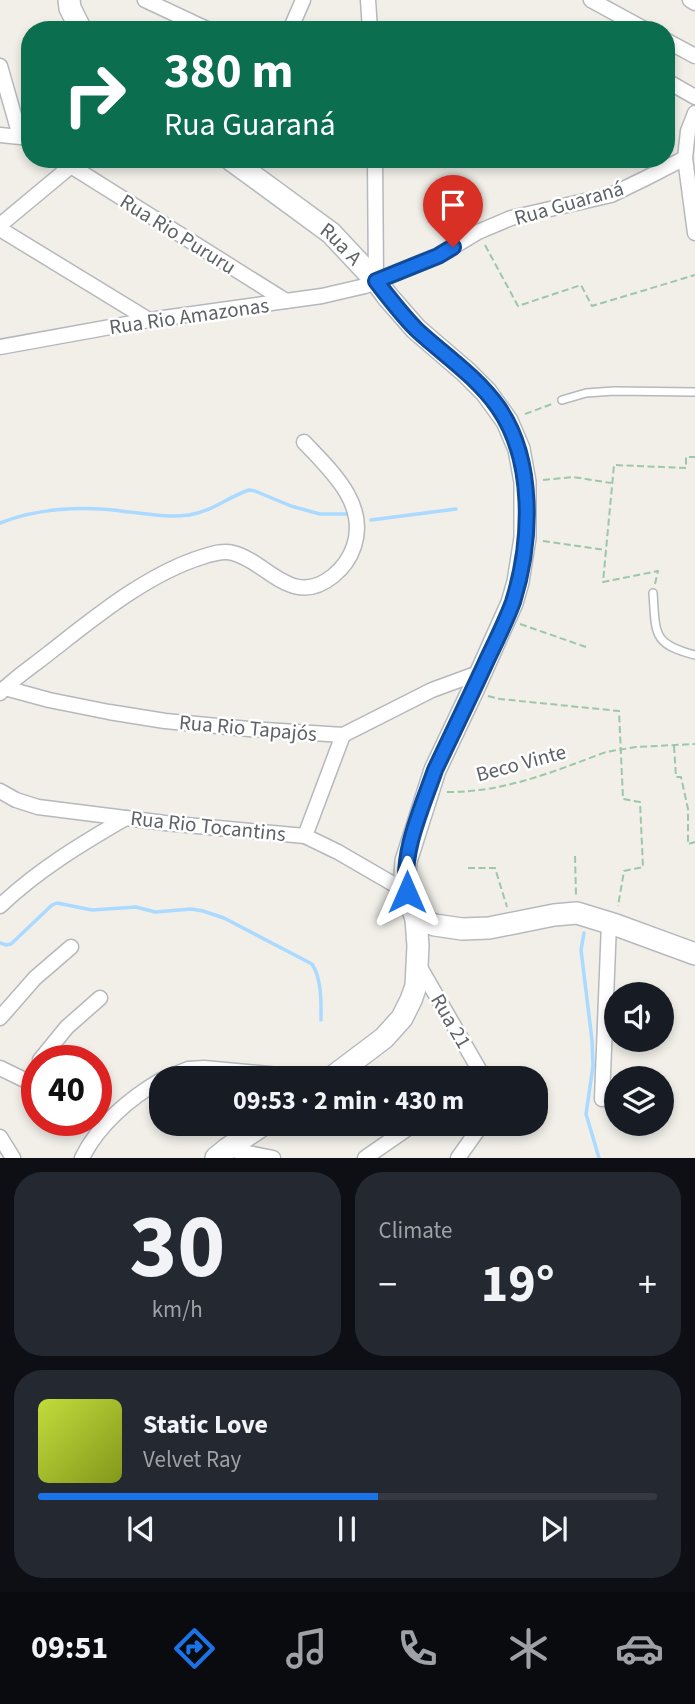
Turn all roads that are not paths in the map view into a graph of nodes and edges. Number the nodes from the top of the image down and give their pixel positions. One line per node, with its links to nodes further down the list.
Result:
1 (69, 0): 9 (street)
2 (145, 0): 8 (street)
3 (303, 0): 11 (street)
4 (368, 0): 12 (street)
5 (590, 0): 13 (street)
6 (690, 0): 7 (street)
7 (695, 3)
8 (176, 6): 10 (street)
9 (76, 21)
10 (197, 21)
11 (294, 21)
12 (369, 21)
13 (629, 21)
14 (675, 46): 15 (street)
15 (695, 57)
16 (0, 66): 20 (street)
17 (675, 86): 18 (street)
18 (695, 97)
19 (695, 113): 23 (street)
20 (21, 126)
21 (0, 135): 22 (street)
22 (21, 137)
23 (685, 158): 24 (street, Rua Guaraná); 31 (street)
24 (675, 163)
25 (66, 168): 30 (street)
26 (80, 168): 33 (street, Rua Rio Pururu)
27 (243, 168): 32 (street, Rua A)
28 (375, 168): 32 (street)
29 (666, 168): 32 (street, Rua Guaraná)
30 (0, 227): 34 (street)
31 (695, 233)
32 (376, 281): 33 (street, Rua Rio Amazonas); 41 (street, Rua A)
33 (286, 301): 34 (street, Rua Rio Amazonas)
34 (149, 320): 35 (street, Rua Rio Amazonas)
35 (0, 346)
36 (695, 392): 37 (lane)
37 (562, 400)
38 (304, 442): 42 (street)
39 (653, 593): 40 (lane)
40 (695, 655)
41 (477, 681): 43 (street, Rua Rio Tapajós); 47 (street, Rua A)
42 (3, 690): 43 (street, Rua Rio Tapajós)
43 (343, 735): 46 (street)
44 (0, 791): 45 (street, Rua Rio Tocantins)
45 (126, 818): 46 (street, Rua Rio Tocantins); 48 (street)
46 (305, 836): 47 (street, Rua Rio Tocantins)
47 (407, 892): 49 (street, Rua A)
48 (0, 906)
49 (416, 919): 50 (street); 53 (street, Rua A)
50 (612, 924): 52 (street); 62 (street)
51 (71, 947): 55 (street)
52 (695, 954)
53 (418, 964): 57 (street, Rua A); 58 (street, Rua 21)
54 (100, 998): 56 (street)
55 (0, 1018)
56 (52, 1045)
57 (347, 1066)
58 (475, 1066)
59 (0, 1068): 60 (street)
60 (21, 1078)
61 (149, 1088): 63 (street)
62 (602, 1098)
63 (112, 1111)
64 (94, 1136): 71 (street)
65 (247, 1136): 69 (street)
66 (397, 1136): 73 (street)
67 (474, 1136): 74 (street)
68 (0, 1137): 70 (street)
69 (221, 1154): 72 (street)
70 (13, 1158)
71 (82, 1158)
72 (273, 1158)
73 (365, 1158)
74 (458, 1158)

